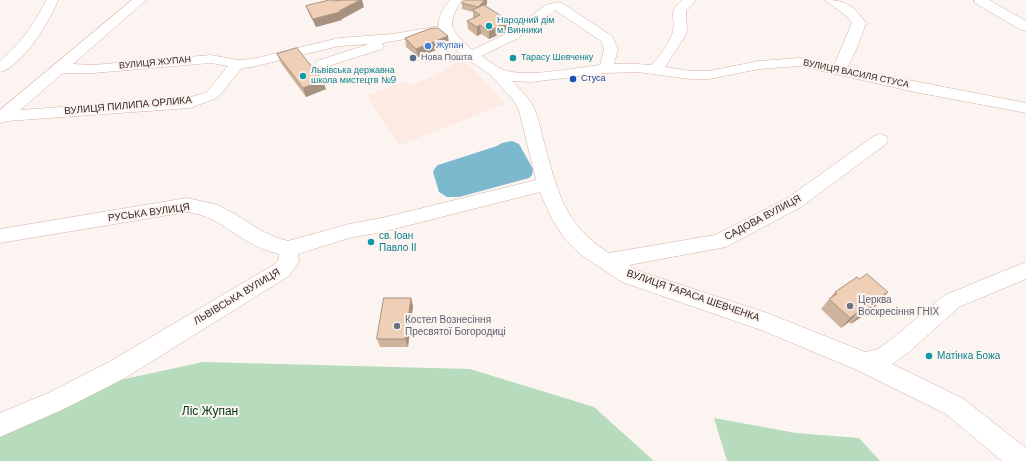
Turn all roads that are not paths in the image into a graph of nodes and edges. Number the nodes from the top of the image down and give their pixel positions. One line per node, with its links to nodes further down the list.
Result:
1 (52, 0): 13 (street)
2 (140, 0): 14 (street)
3 (456, 0): 8 (street)
4 (690, 0): 16 (street)
5 (831, 0): 17 (street)
6 (980, 0): 7 (street)
7 (1026, 27)
8 (446, 29): 9 (street); 10 (street, ВУЛИЦЯ ТАРАСА ШЕВЧЕНКА)
9 (393, 38): 11 (street); 12 (street)
10 (470, 55): 15 (street); 18 (street, ВУЛИЦЯ ТАРАСА ШЕВЧЕНКА)
11 (245, 63): 14 (street, ВУЛИЦЯ ЖУПАН); 20 (street, ВУЛИЦЯ ПИЛИПА ОРЛИКА)
12 (322, 64)
13 (0, 68)
14 (58, 68): 20 (street)
15 (606, 69): 16 (street, ВУЛИЦЯ ВАСИЛЯ СТУСА); 18 (street, ВУЛИЦЯ ВАСИЛЯ СТУСА)
16 (655, 70): 17 (street, ВУЛИЦЯ ВАСИЛЯ СТУСА)
17 (839, 70): 19 (street, ВУЛИЦЯ ВАСИЛЯ СТУСА)
18 (496, 72): 22 (street, ВУЛИЦЯ ТАРАСА ШЕВЧЕНКА)
19 (1026, 108)
20 (1, 117)
21 (880, 140): 25 (street, САДОВА ВУЛИЦЯ)
22 (546, 184): 24 (street); 25 (street, ВУЛИЦЯ ТАРАСА ШЕВЧЕНКА)
23 (0, 236): 24 (street, РУСЬКА ВУЛИЦЯ)
24 (288, 249): 28 (street, ЛЬВІВСЬКА ВУЛИЦЯ)
25 (606, 261): 27 (street, ВУЛИЦЯ ТАРАСА ШЕВЧЕНКА)
26 (1026, 270): 27 (street)
27 (865, 363): 29 (street, ВУЛИЦЯ ТАРАСА ШЕВЧЕНКА)
28 (0, 425)
29 (1022, 461)

